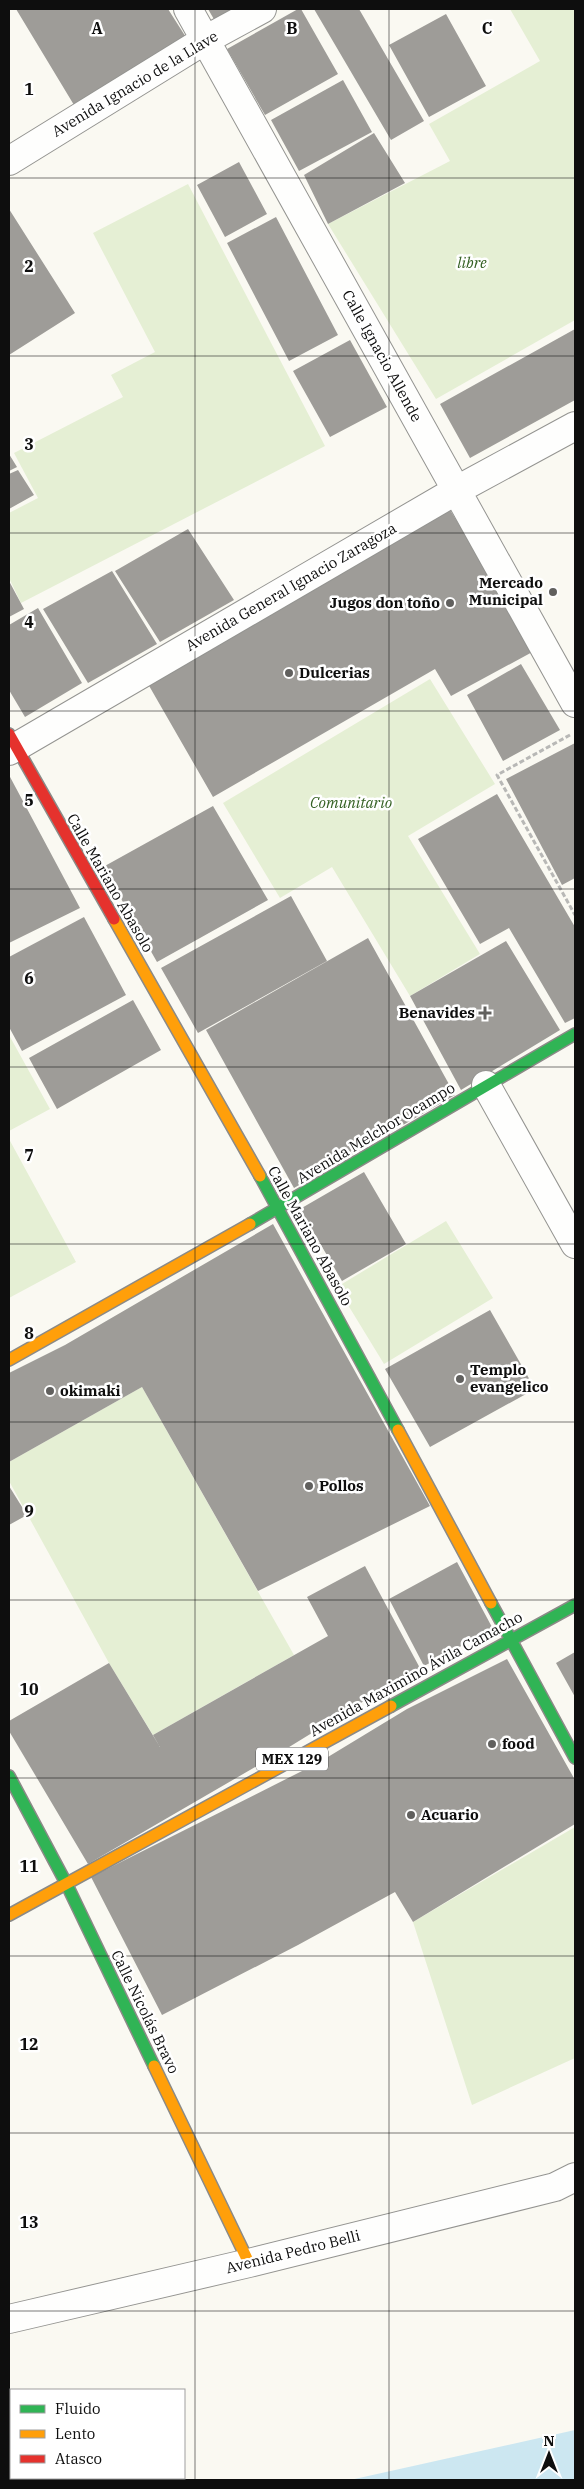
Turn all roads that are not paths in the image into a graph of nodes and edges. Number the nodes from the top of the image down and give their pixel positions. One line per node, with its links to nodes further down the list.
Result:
1 (188, 9): 3 (street, Calle Ignacio Allende)
2 (262, 9): 3 (street, Avenida Ignacio de la Llave)
3 (205, 40): 4 (street, Avenida Ignacio de la Llave); 6 (street, Calle Ignacio Allende)
4 (9, 162)
5 (575, 426): 6 (street, Avenida General Ignacio Zaragoza)
6 (457, 490): 7 (street, Calle Ignacio Allende); 8 (street, Avenida General Ignacio Zaragoza)
7 (575, 703)
8 (11, 744): 11 (street, Calle Mariano Abasolo)
9 (575, 1034): 10 (street, Avenida Melchor Ocampo)
10 (486, 1085): 11 (street, Avenida Melchor Ocampo); 12 (street)
11 (278, 1208): 13 (street, Avenida Melchor Ocampo); 15 (street, Calle Mariano Abasolo)
12 (575, 1244)
13 (9, 1360)
14 (575, 1605): 15 (street, Avenida Maximino Ávila Camacho / MEX 129)
15 (513, 1639): 16 (street, Calle Mariano Abasolo); 18 (street, Avenida Maximino Ávila Camacho / MEX 129)
16 (575, 1758)
17 (9, 1776): 18 (street, Calle Nicolás Bravo)
18 (66, 1882): 19 (street, Avenida Maximino Ávila Camacho / MEX 129); 21 (street, Calle Nicolás Bravo)
19 (9, 1915)
20 (575, 2177): 21 (street, Avenida Pedro Belli)
21 (249, 2263): 22 (street, Avenida Pedro Belli)
22 (9, 2319)

